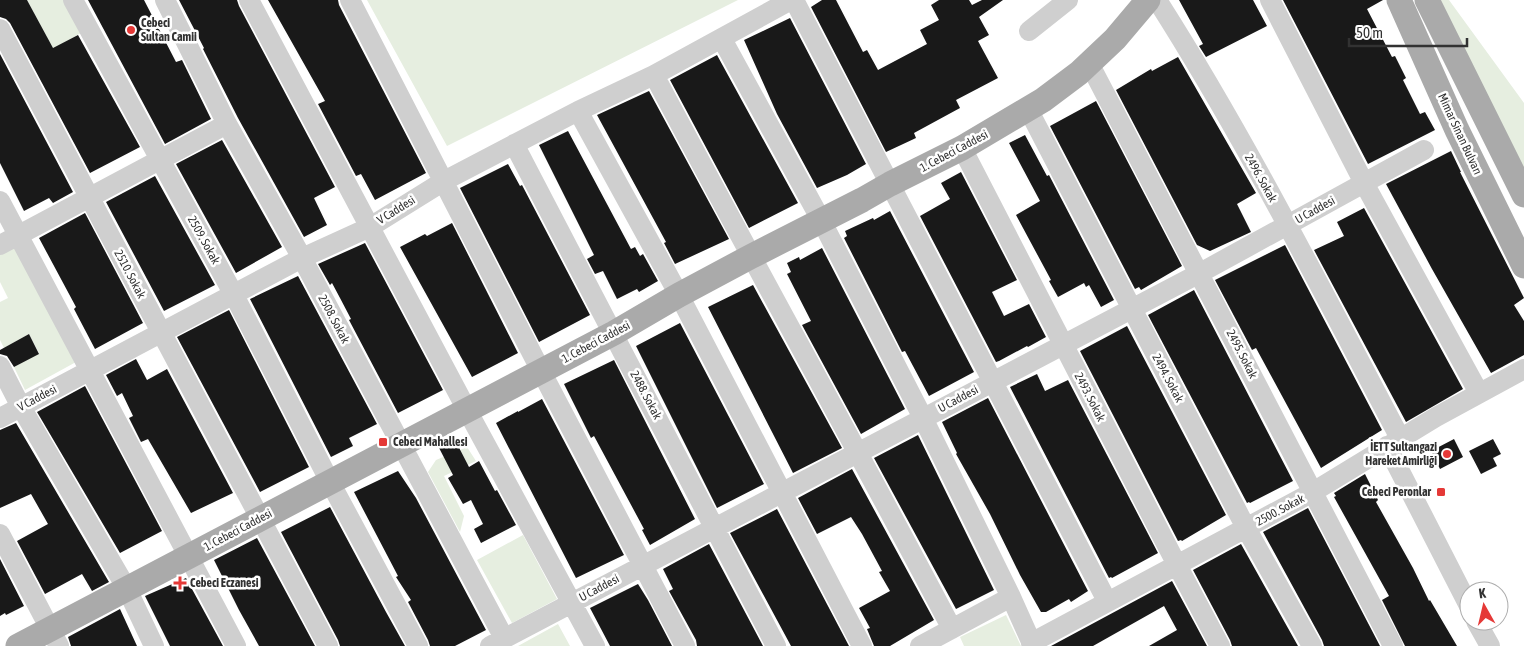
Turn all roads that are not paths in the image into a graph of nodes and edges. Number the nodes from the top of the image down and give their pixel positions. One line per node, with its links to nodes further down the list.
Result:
1 (73, 0): 23 (street, 2509. Sokak)
2 (164, 0): 19 (street, 2508. Sokak)
3 (249, 0): 32 (street)
4 (350, 0): 24 (street)
5 (792, 0): 14 (street, V Caddesi); 26 (street)
6 (1068, 0): 13 (street)
7 (1148, 0): 15 (main road, 1. Cebeci Caddesi)
8 (1158, 0): 31 (street, 2496. Sokak)
9 (1270, 0): 25 (street)
10 (1399, 0): 37 (main road, Mimar Sinan Bulvarı)
11 (1427, 0): 27 (main road)
12 (0, 29): 28 (street, 2510. Sokak)
13 (1029, 31)
14 (722, 39): 16 (street, V Caddesi); 30 (street)
15 (1089, 64): 17 (main road, 1. Cebeci Caddesi); 38 (street, 2495. Sokak)
16 (654, 75): 18 (street, V Caddesi); 35 (street)
17 (1028, 109): 21 (main road, 1. Cebeci Caddesi); 41 (street, 2494. Sokak)
18 (578, 112): 20 (street, V Caddesi); 40 (street)
19 (227, 124): 23 (street); 36 (street, 2508. Sokak)
20 (514, 144): 24 (street, V Caddesi); 43 (street, 2488. Sokak)
21 (962, 148): 26 (main road, 1. Cebeci Caddesi); 44 (street, 2493. Sokak)
22 (1424, 150): 25 (street, U Caddesi)
23 (160, 160): 28 (street); 39 (street, 2509. Sokak)
24 (444, 181): 32 (street, V Caddesi); 48 (street)
25 (1364, 183): 31 (street, U Caddesi); 50 (street)
26 (890, 184): 30 (main road, 1. Cebeci Caddesi); 49 (street)
27 (1524, 195)
28 (90, 198): 33 (street); 42 (street, 2510. Sokak)
29 (0, 201): 33 (street)
30 (822, 220): 35 (main road, 1. Cebeci Caddesi); 54 (street)
31 (1288, 225): 38 (street, U Caddesi); 55 (street, 2496. Sokak)
32 (370, 226): 36 (street, V Caddesi); 52 (street)
33 (18, 236): 34 (street); 47 (street)
34 (0, 245)
35 (750, 257): 40 (main road, 1. Cebeci Caddesi); 57 (street)
36 (302, 258): 39 (street, V Caddesi); 56 (street, 2508. Sokak)
37 (1524, 266)
38 (1200, 272): 41 (street, U Caddesi); 59 (street, 2495. Sokak)
39 (234, 295): 42 (street, V Caddesi); 58 (street, 2509. Sokak)
40 (679, 295): 43 (main road, 1. Cebeci Caddesi); 60 (street)
41 (1131, 308): 44 (street, U Caddesi); 63 (street, 2494. Sokak)
42 (161, 333): 47 (street, V Caddesi); 61 (street, 2510. Sokak)
43 (614, 333): 48 (main road, 1. Cebeci Caddesi); 62 (street, 2488. Sokak)
44 (1063, 344): 49 (street, U Caddesi); 66 (street, 2493. Sokak)
45 (0, 366): 51 (street)
46 (1524, 369): 50 (street, 2500. Sokak)
47 (91, 370): 51 (street, V Caddesi); 65 (street)
48 (541, 371): 52 (main road, 1. Cebeci Caddesi); 67 (street)
49 (992, 381): 54 (street, U Caddesi); 71 (street)
50 (1479, 393): 55 (street, 2500. Sokak)
51 (21, 407): 53 (street, V Caddesi); 69 (street)
52 (467, 410): 56 (main road, 1. Cebeci Caddesi); 72 (street)
53 (0, 418)
54 (923, 418): 57 (street, U Caddesi); 70 (street)
55 (1393, 442): 59 (street, 2500. Sokak); 68 (street, 2496. Sokak)
56 (401, 445): 58 (main road, 1. Cebeci Caddesi); 76 (street, 2508. Sokak)
57 (859, 452): 60 (street, U Caddesi); 73 (street)
58 (330, 482): 61 (main road, 1. Cebeci Caddesi); 82 (street, 2509. Sokak)
59 (1313, 492): 63 (street, 2500. Sokak); 90 (street, 2495. Sokak)
60 (782, 493): 62 (street, U Caddesi); 86 (street)
61 (260, 519): 65 (main road, 1. Cebeci Caddesi); 81 (street, 2510. Sokak)
62 (715, 527): 67 (street, U Caddesi); 85 (street, 2488. Sokak)
63 (1246, 528): 66 (street, 2500. Sokak); 89 (street, 2494. Sokak)
64 (0, 534): 75 (street)
65 (188, 557): 69 (main road, 1. Cebeci Caddesi); 80 (street)
66 (1177, 565): 71 (street, 2500. Sokak); 88 (street, 2493. Sokak)
67 (642, 566): 72 (street, U Caddesi); 84 (street)
68 (1459, 584)
69 (127, 589): 75 (main road, 1. Cebeci Caddesi); 79 (street)
70 (1011, 597): 73 (street); 77 (street)
71 (1107, 601): 77 (street, 2500. Sokak)
72 (571, 603): 76 (street, U Caddesi); 83 (street)
73 (952, 628): 87 (street)
74 (1482, 631): 91 (street)
75 (55, 638): 78 (main road, 1. Cebeci Caddesi)
76 (497, 642)
77 (1032, 644)
78 (18, 646)
79 (154, 646)
80 (236, 646)
81 (328, 646)
82 (418, 646)
83 (595, 646)
84 (685, 646)
85 (776, 646)
86 (862, 646)
87 (920, 646)
88 (1220, 646)
89 (1312, 646)
90 (1393, 646)
91 (1490, 646)

